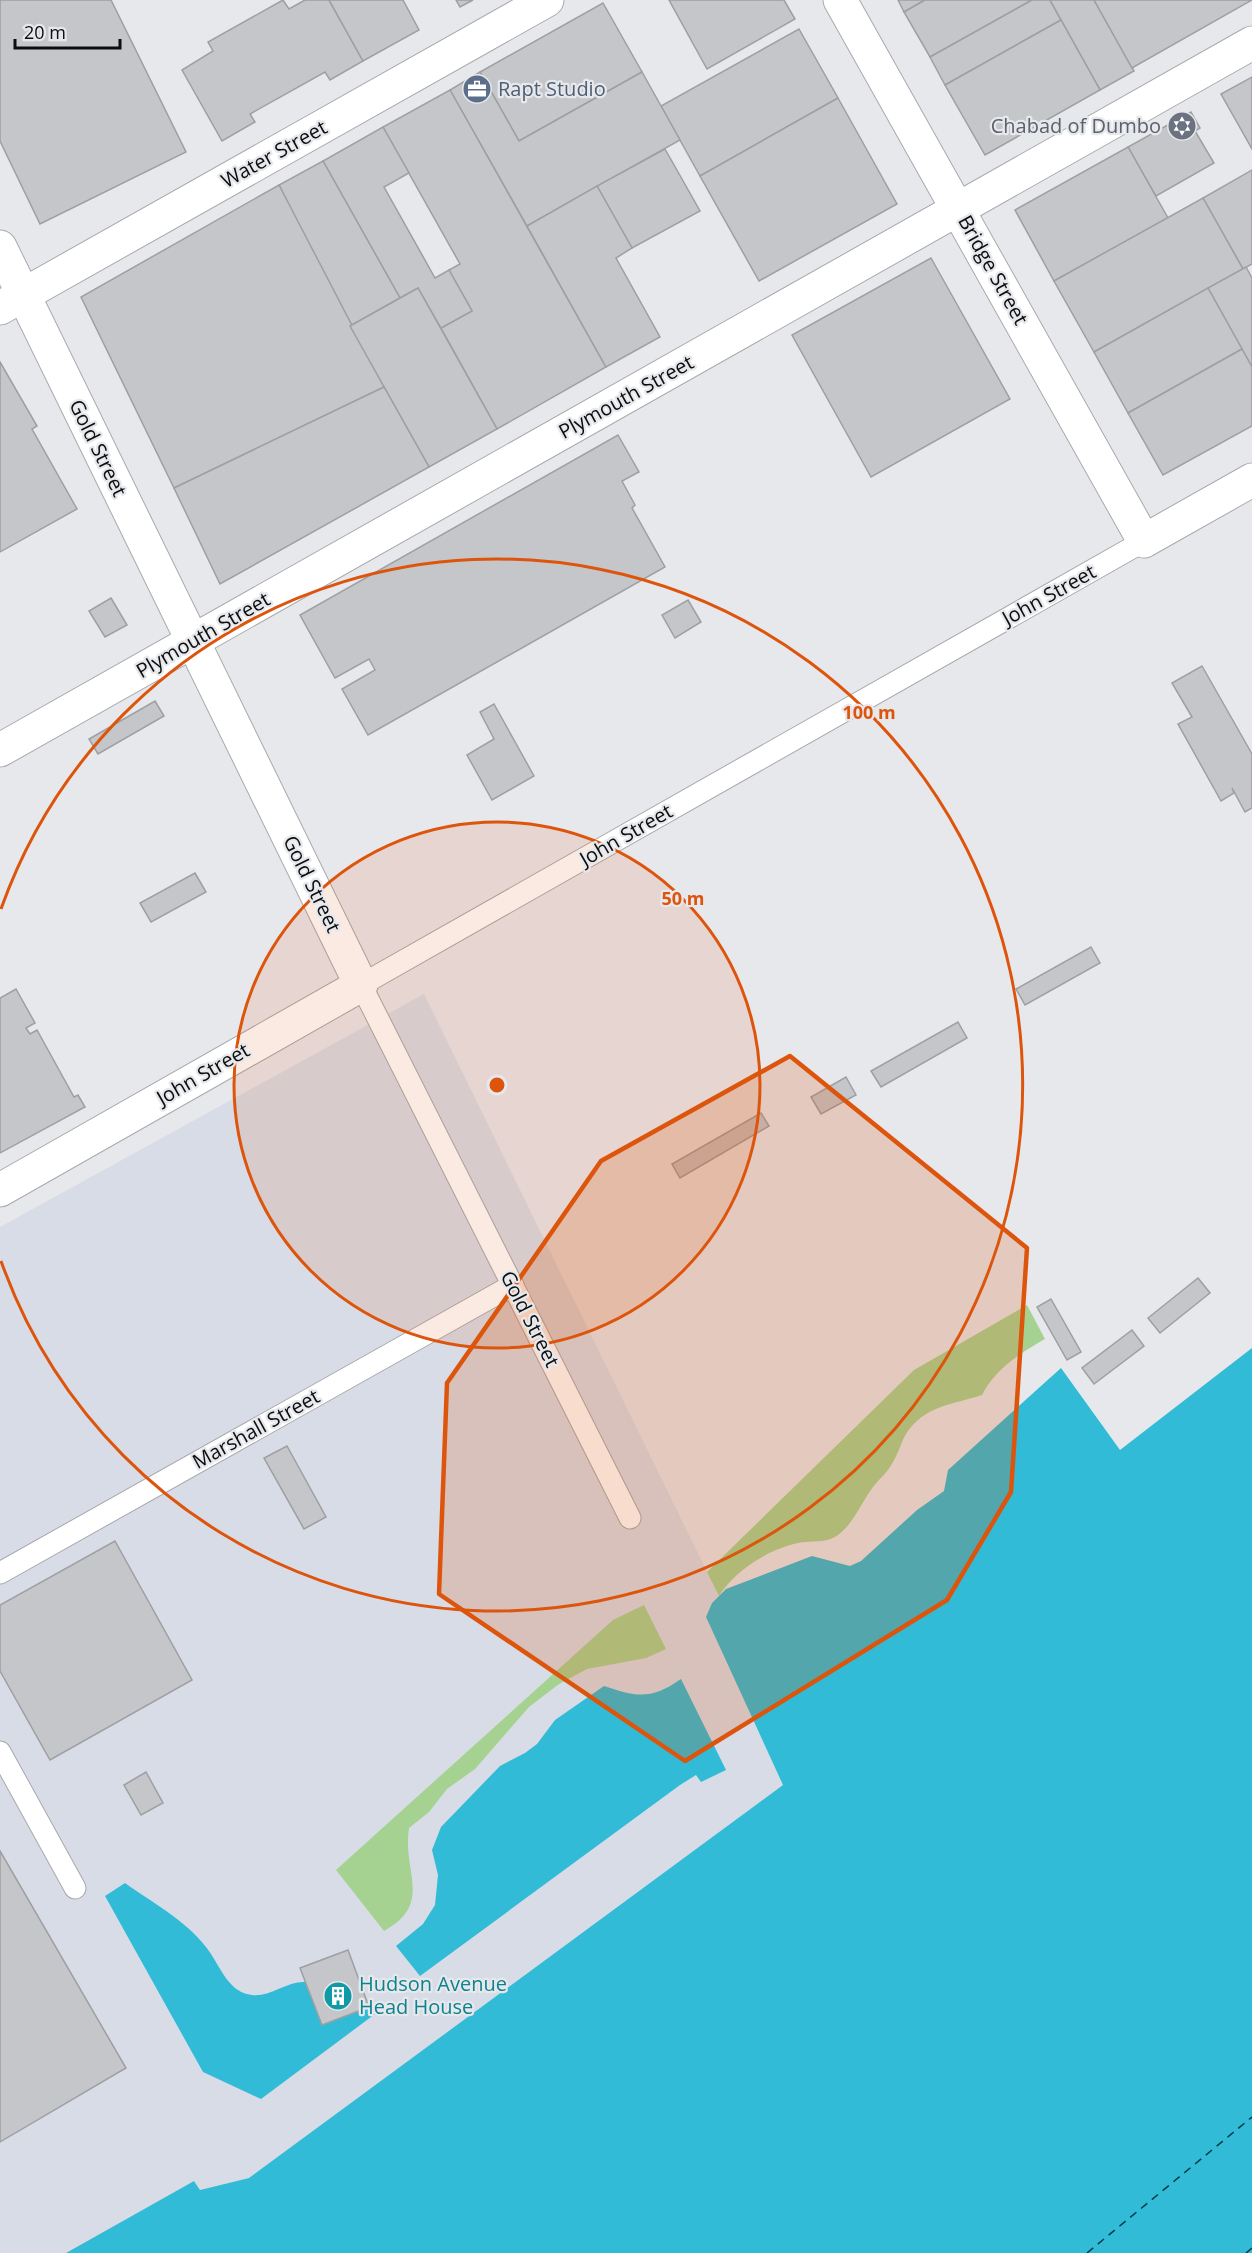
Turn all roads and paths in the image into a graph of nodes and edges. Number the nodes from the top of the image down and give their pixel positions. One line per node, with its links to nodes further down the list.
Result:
1 (547, 0): 6 (street, Water Street)
2 (840, 0): 4 (street, Bridge Street)
3 (1252, 43): 4 (street, Plymouth Street)
4 (959, 210): 8 (street, Bridge Street); 9 (street, Plymouth Street)
5 (0, 247): 6 (street, Gold Street)
6 (12, 302): 9 (street, Gold Street)
7 (1252, 480): 8 (street, John Street)
8 (1144, 541): 11 (lane, John Street)
9 (193, 641): 10 (street, Plymouth Street); 11 (street, Gold Street)
10 (0, 750)
11 (361, 985): 12 (street, John Street); 13 (lane, Gold Street)
12 (0, 1190)
13 (513, 1286): 14 (lane, Gold Street); 15 (lane, Marshall Street)
14 (630, 1518)
15 (0, 1573)
16 (0, 1752): 17 (lane)
17 (75, 1888)

